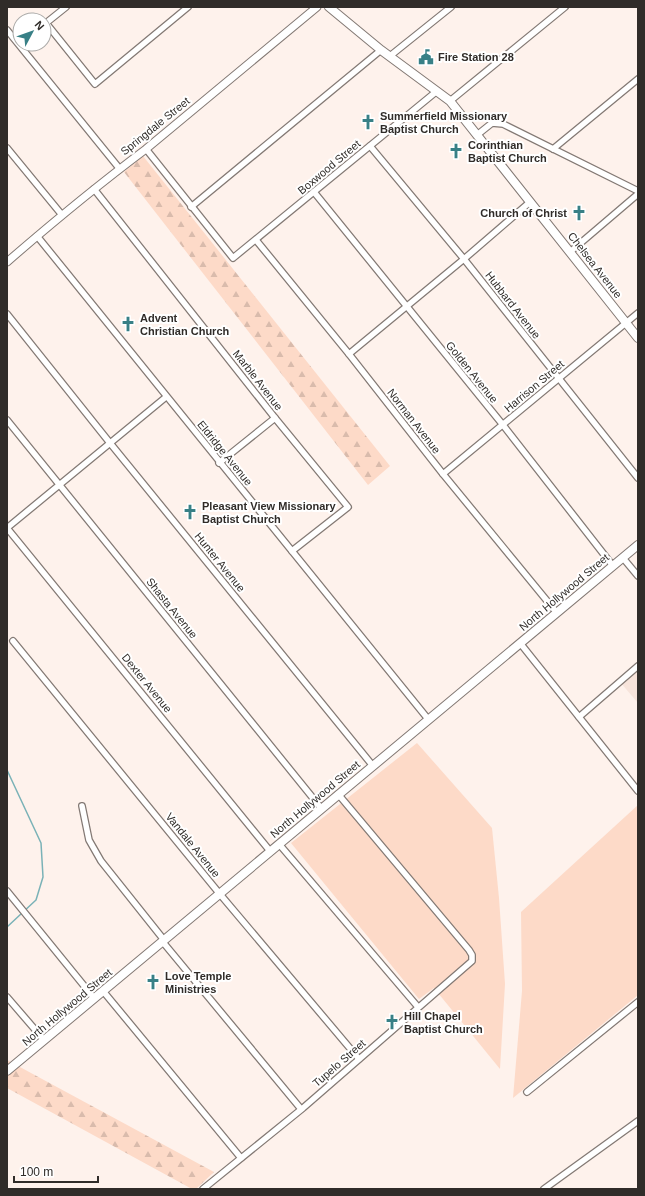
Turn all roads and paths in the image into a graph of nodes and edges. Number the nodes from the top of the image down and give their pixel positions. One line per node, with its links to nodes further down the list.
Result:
1 (66, 7): 2 (street)
2 (188, 7)
3 (317, 7): 16 (street, Springdale Street)
4 (451, 7): 9 (street)
5 (565, 7): 12 (street)
6 (331, 8): 8 (main road, Chelsea Avenue)
7 (7, 30): 18 (street)
8 (381, 50): 9 (main road, Chelsea Avenue); 24 (street)
9 (390, 56): 11 (main road, Chelsea Avenue)
10 (638, 79): 17 (street)
11 (437, 91): 12 (main road, Chelsea Avenue); 14 (street, Boxwood Street)
12 (450, 101): 13 (main road, Chelsea Avenue)
13 (477, 135): 17 (street); 23 (main road, Chelsea Avenue)
14 (370, 146): 21 (street, Boxwood Street); 29 (street, Hubbard Avenue)
15 (7, 148): 25 (street)
16 (146, 149): 18 (street, Springdale Street); 24 (street)
17 (553, 149): 20 (street)
18 (120, 168): 19 (street, Springdale Street)
19 (94, 189): 25 (street, Springdale Street); 39 (street, Marble Avenue)
20 (638, 191)
21 (314, 192): 27 (street, Boxwood Street); 31 (street, Golden Avenue)
22 (638, 194): 28 (street)
23 (530, 202): 28 (main road, Chelsea Avenue); 29 (street)
24 (191, 207): 27 (street, Boxwood Street)
25 (62, 215): 26 (street, Springdale Street)
26 (37, 236): 30 (street, Springdale Street); 38 (street, Eldridge Avenue)
27 (256, 240): 36 (street, Norman Avenue)
28 (570, 252): 34 (main road, Chelsea Avenue)
29 (464, 259): 31 (street); 37 (street, Hubbard Avenue)
30 (7, 262)
31 (406, 307): 36 (street); 41 (street, Golden Avenue)
32 (638, 313): 34 (street, Harrison Street)
33 (7, 314): 42 (street, Hunter Avenue)
34 (626, 323): 35 (main road, Chelsea Avenue); 37 (street, Harrison Street)
35 (638, 338)
36 (349, 354): 44 (street, Norman Avenue)
37 (558, 378): 41 (street, Harrison Street); 45 (street, Hubbard Avenue)
38 (166, 397): 42 (street); 43 (street, Eldridge Avenue)
39 (275, 418): 43 (street); 49 (street, Marble Avenue)
40 (7, 420): 46 (street, Shasta Avenue)
41 (503, 425): 44 (street, Harrison Street); 51 (street, Golden Avenue)
42 (110, 443): 46 (street); 59 (street, Hunter Avenue)
43 (219, 463): 49 (street, Eldridge Avenue)
44 (443, 474): 53 (street, Norman Avenue)
45 (638, 478)
46 (59, 484): 47 (street); 64 (street, Shasta Avenue)
47 (8, 528): 66 (street, Dexter Avenue)
48 (638, 545): 50 (main road, North Hollywood Street)
49 (292, 551): 58 (street, Eldridge Avenue)
50 (623, 558): 51 (main road, North Hollywood Street); 52 (street)
51 (613, 566): 53 (main road, North Hollywood Street)
52 (638, 576)
53 (556, 613): 55 (main road, North Hollywood Street)
54 (13, 641): 68 (street, Vandale Avenue)
55 (520, 643): 57 (street); 58 (main road, North Hollywood Street)
56 (638, 666): 57 (street)
57 (578, 717): 60 (street)
58 (428, 720): 59 (main road, North Hollywood Street)
59 (373, 766): 62 (main road, North Hollywood Street)
60 (636, 784): 61 (street)
61 (638, 791)
62 (338, 794): 64 (main road, North Hollywood Street); 74 (street, Tupelo Street)
63 (82, 806): 69 (street)
64 (322, 808): 65 (main road, North Hollywood Street)
65 (279, 844): 66 (main road, North Hollywood Street); 74 (street)
66 (270, 851): 68 (main road, North Hollywood Street)
67 (7, 891): 72 (street)
68 (219, 893): 69 (main road, North Hollywood Street); 76 (street, Vandale Avenue)
69 (163, 941): 70 (main road, North Hollywood Street); 79 (street)
70 (103, 991): 72 (main road, North Hollywood Street); 81 (street)
71 (7, 996): 75 (street)
72 (94, 998): 75 (main road, North Hollywood Street)
73 (638, 1002): 78 (street)
74 (418, 1007): 76 (street, Tupelo Street)
75 (44, 1040): 77 (main road, North Hollywood Street)
76 (359, 1059): 79 (street, Tupelo Street)
77 (7, 1071)
78 (527, 1092)
79 (301, 1109): 81 (street, Tupelo Street)
80 (638, 1121): 83 (street)
81 (240, 1158): 82 (street, Tupelo Street)
82 (203, 1189)
83 (544, 1189)

